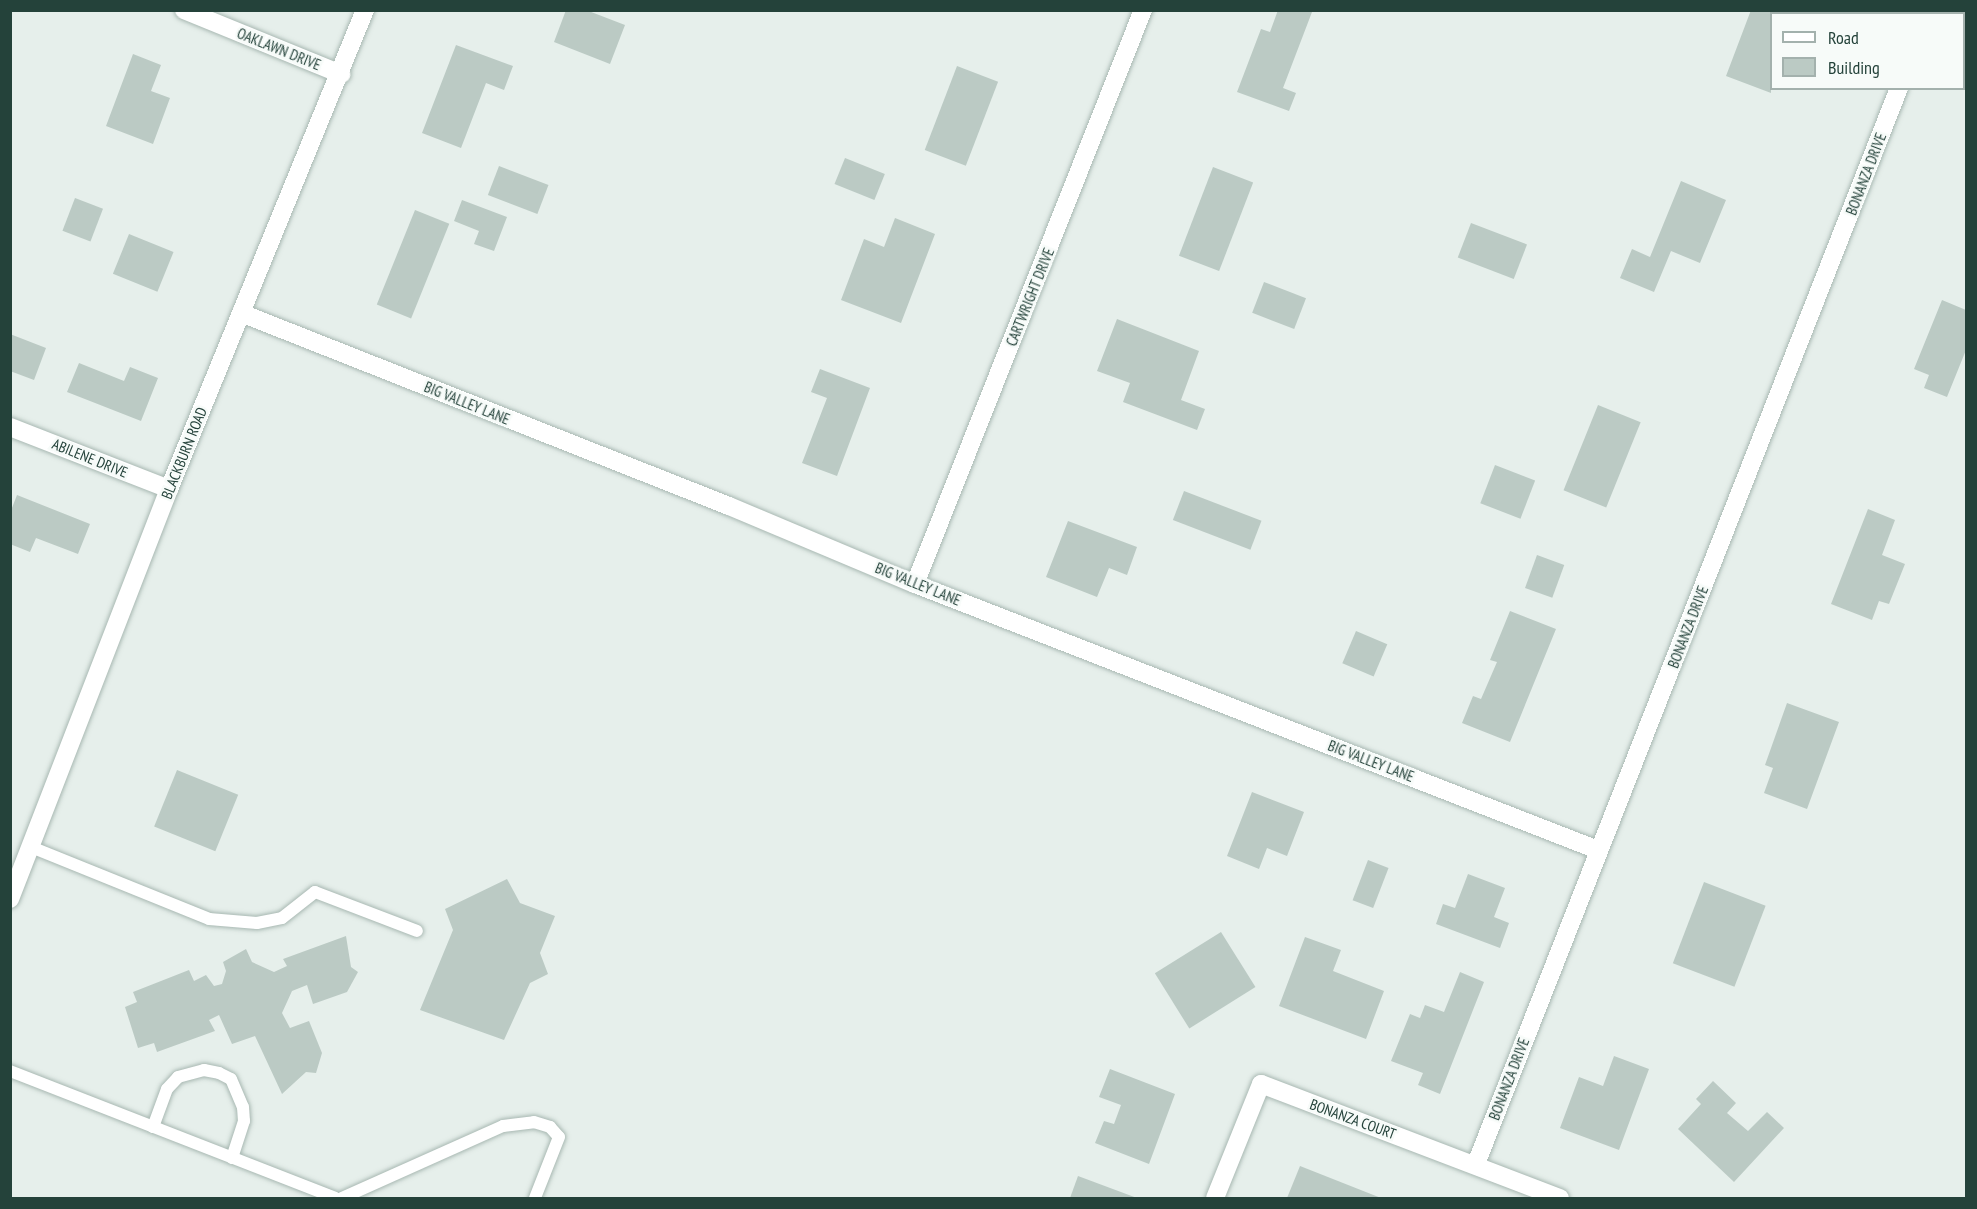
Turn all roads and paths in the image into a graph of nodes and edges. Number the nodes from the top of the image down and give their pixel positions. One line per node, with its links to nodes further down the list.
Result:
1 (184, 10): 4 (street, OAKLAWN DRIVE)
2 (365, 10): 4 (street, BLACKBURN ROAD)
3 (1143, 10): 9 (street, CARTWRIGHT DRIVE)
4 (341, 74): 6 (street, BLACKBURN ROAD)
5 (1898, 90): 11 (street, BONANZA DRIVE)
6 (240, 313): 8 (street, BLACKBURN ROAD); 9 (street, BIG VALLEY LANE)
7 (10, 427): 8 (street, ABILENE DRIVE)
8 (169, 489): 10 (street, BLACKBURN ROAD)
9 (915, 584): 11 (street, BIG VALLEY LANE)
10 (31, 847): 12 (street, BLACKBURN ROAD); 13 (lane)
11 (1598, 850): 17 (street, BONANZA DRIVE)
12 (10, 899)
13 (417, 931)
14 (10, 1071): 15 (lane)
15 (153, 1127): 16 (lane); 16 (lane)
16 (232, 1158): 18 (lane)
17 (1476, 1164): 21 (street, BONANZA COURT); 22 (street, BONANZA COURT)
18 (335, 1198)
19 (342, 1198): 20 (lane)
20 (535, 1198)
21 (1215, 1198)
22 (1560, 1198)

